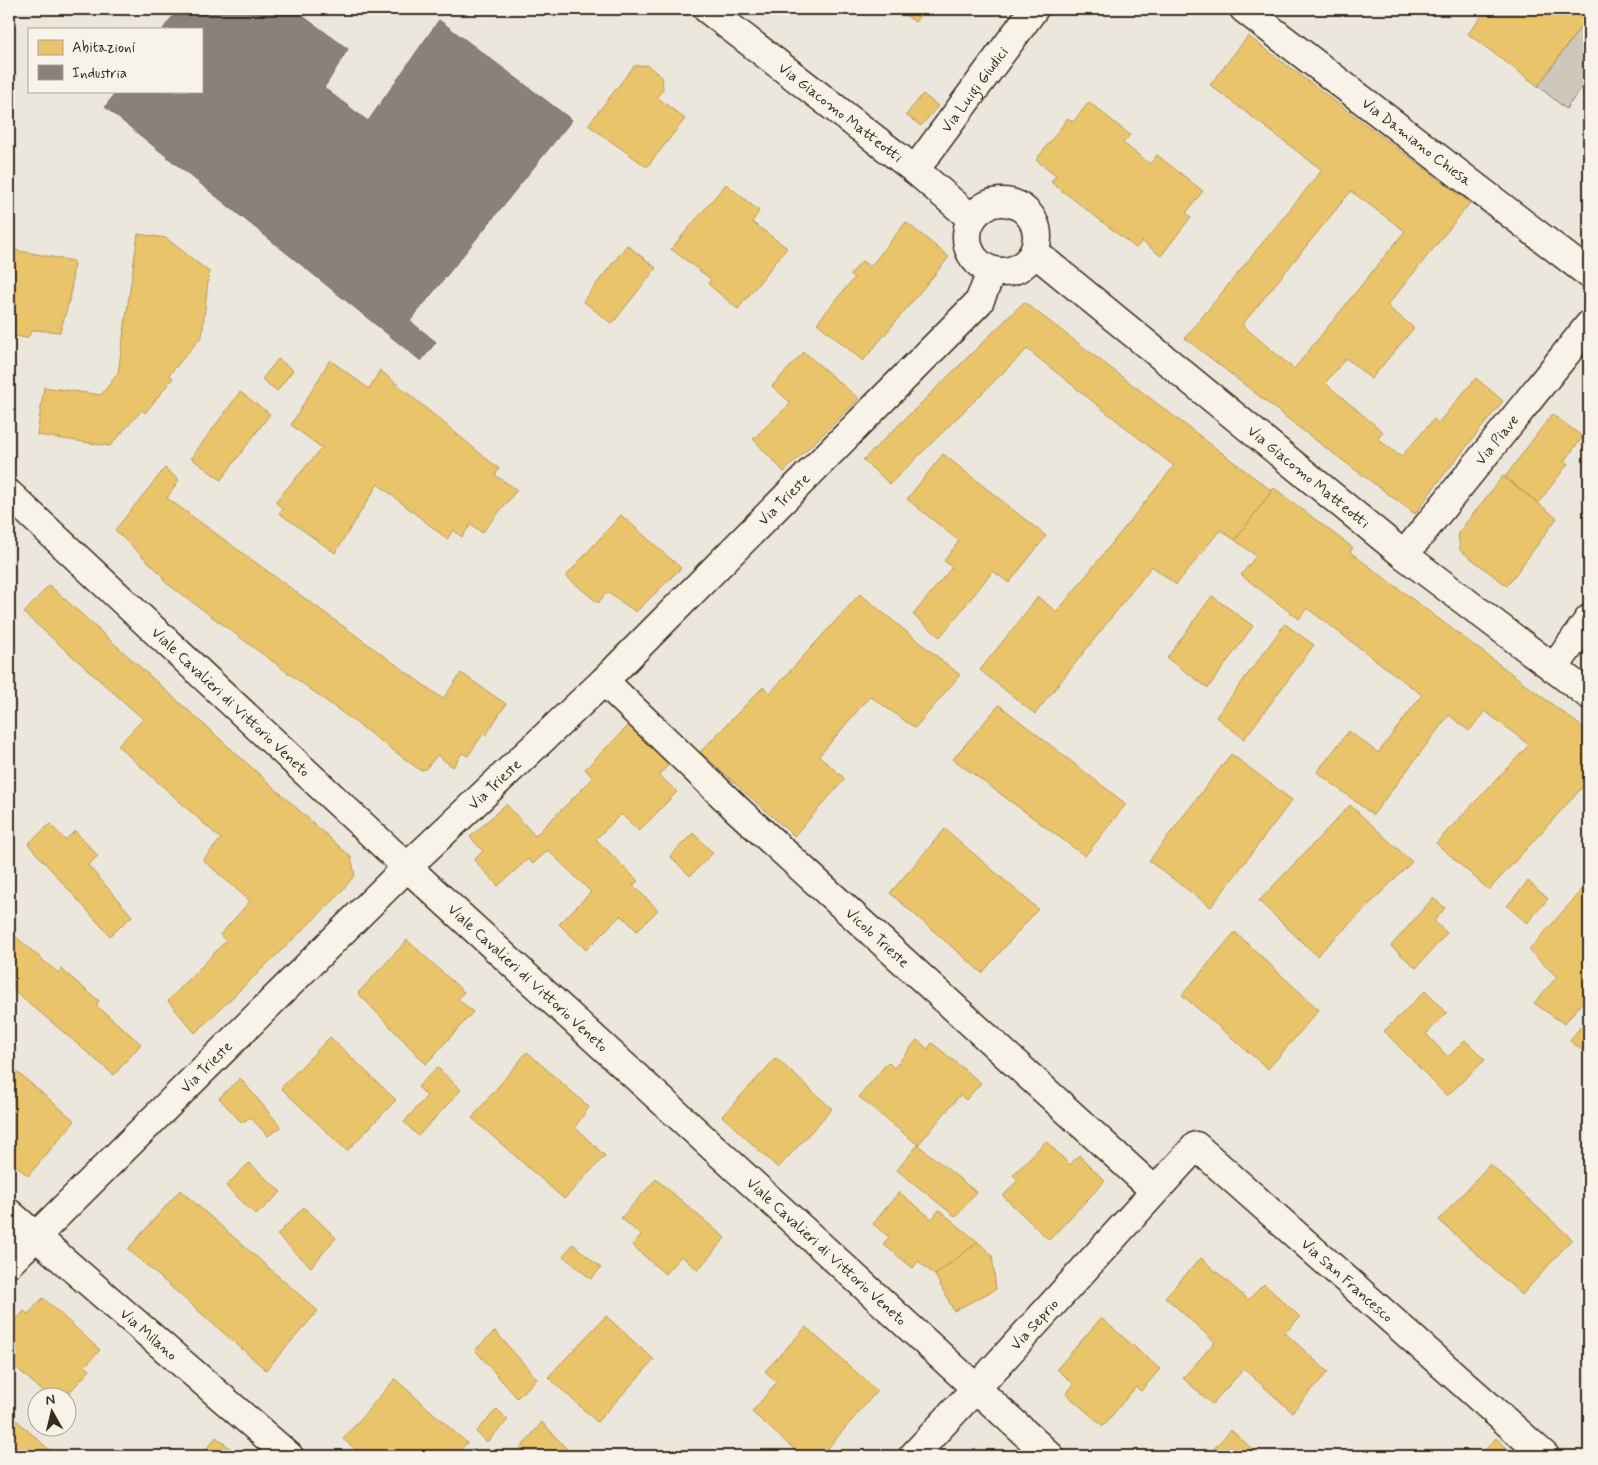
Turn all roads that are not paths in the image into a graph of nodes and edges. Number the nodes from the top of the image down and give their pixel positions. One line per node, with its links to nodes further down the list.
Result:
1 (706, 9): 4 (street, Via Giacomo Matteotti)
2 (1034, 9): 4 (street, Via Luigi Giudici)
3 (1244, 9): 8 (street, Via Damiano Chiesa)
4 (915, 170): 5 (street, Via Giacomo Matteotti)
5 (971, 218): 6 (street); 7 (street)
6 (1034, 252): 7 (street); 11 (street, Via Giacomo Matteotti)
7 (990, 270): 14 (street, Via Trieste)
8 (1589, 274)
9 (1589, 325): 11 (street, Via Piave)
10 (9, 494): 16 (street, Viale Cavalieri di Vittorio Veneto)
11 (1404, 555): 13 (street, Via Giacomo Matteotti)
12 (1589, 619): 13 (street)
13 (1554, 668): 15 (street, Via Giacomo Matteotti)
14 (604, 681): 16 (street, Via Trieste); 17 (street, Vicolo Trieste)
15 (1589, 695)
16 (407, 867): 19 (street, Via Trieste); 21 (street, Viale Cavalieri di Vittorio Veneto)
17 (1154, 1190): 21 (street, Via Seprio); 25 (street, Via San Francesco)
18 (9, 1213): 19 (street, Via Milano)
19 (36, 1238): 20 (street, Via Trieste); 22 (street, Via Milano)
20 (9, 1263)
21 (975, 1388): 23 (street, Via Seprio); 24 (street, Viale Cavalieri di Vittorio Veneto)
22 (289, 1456)
23 (913, 1456)
24 (1050, 1456)
25 (1545, 1456)

